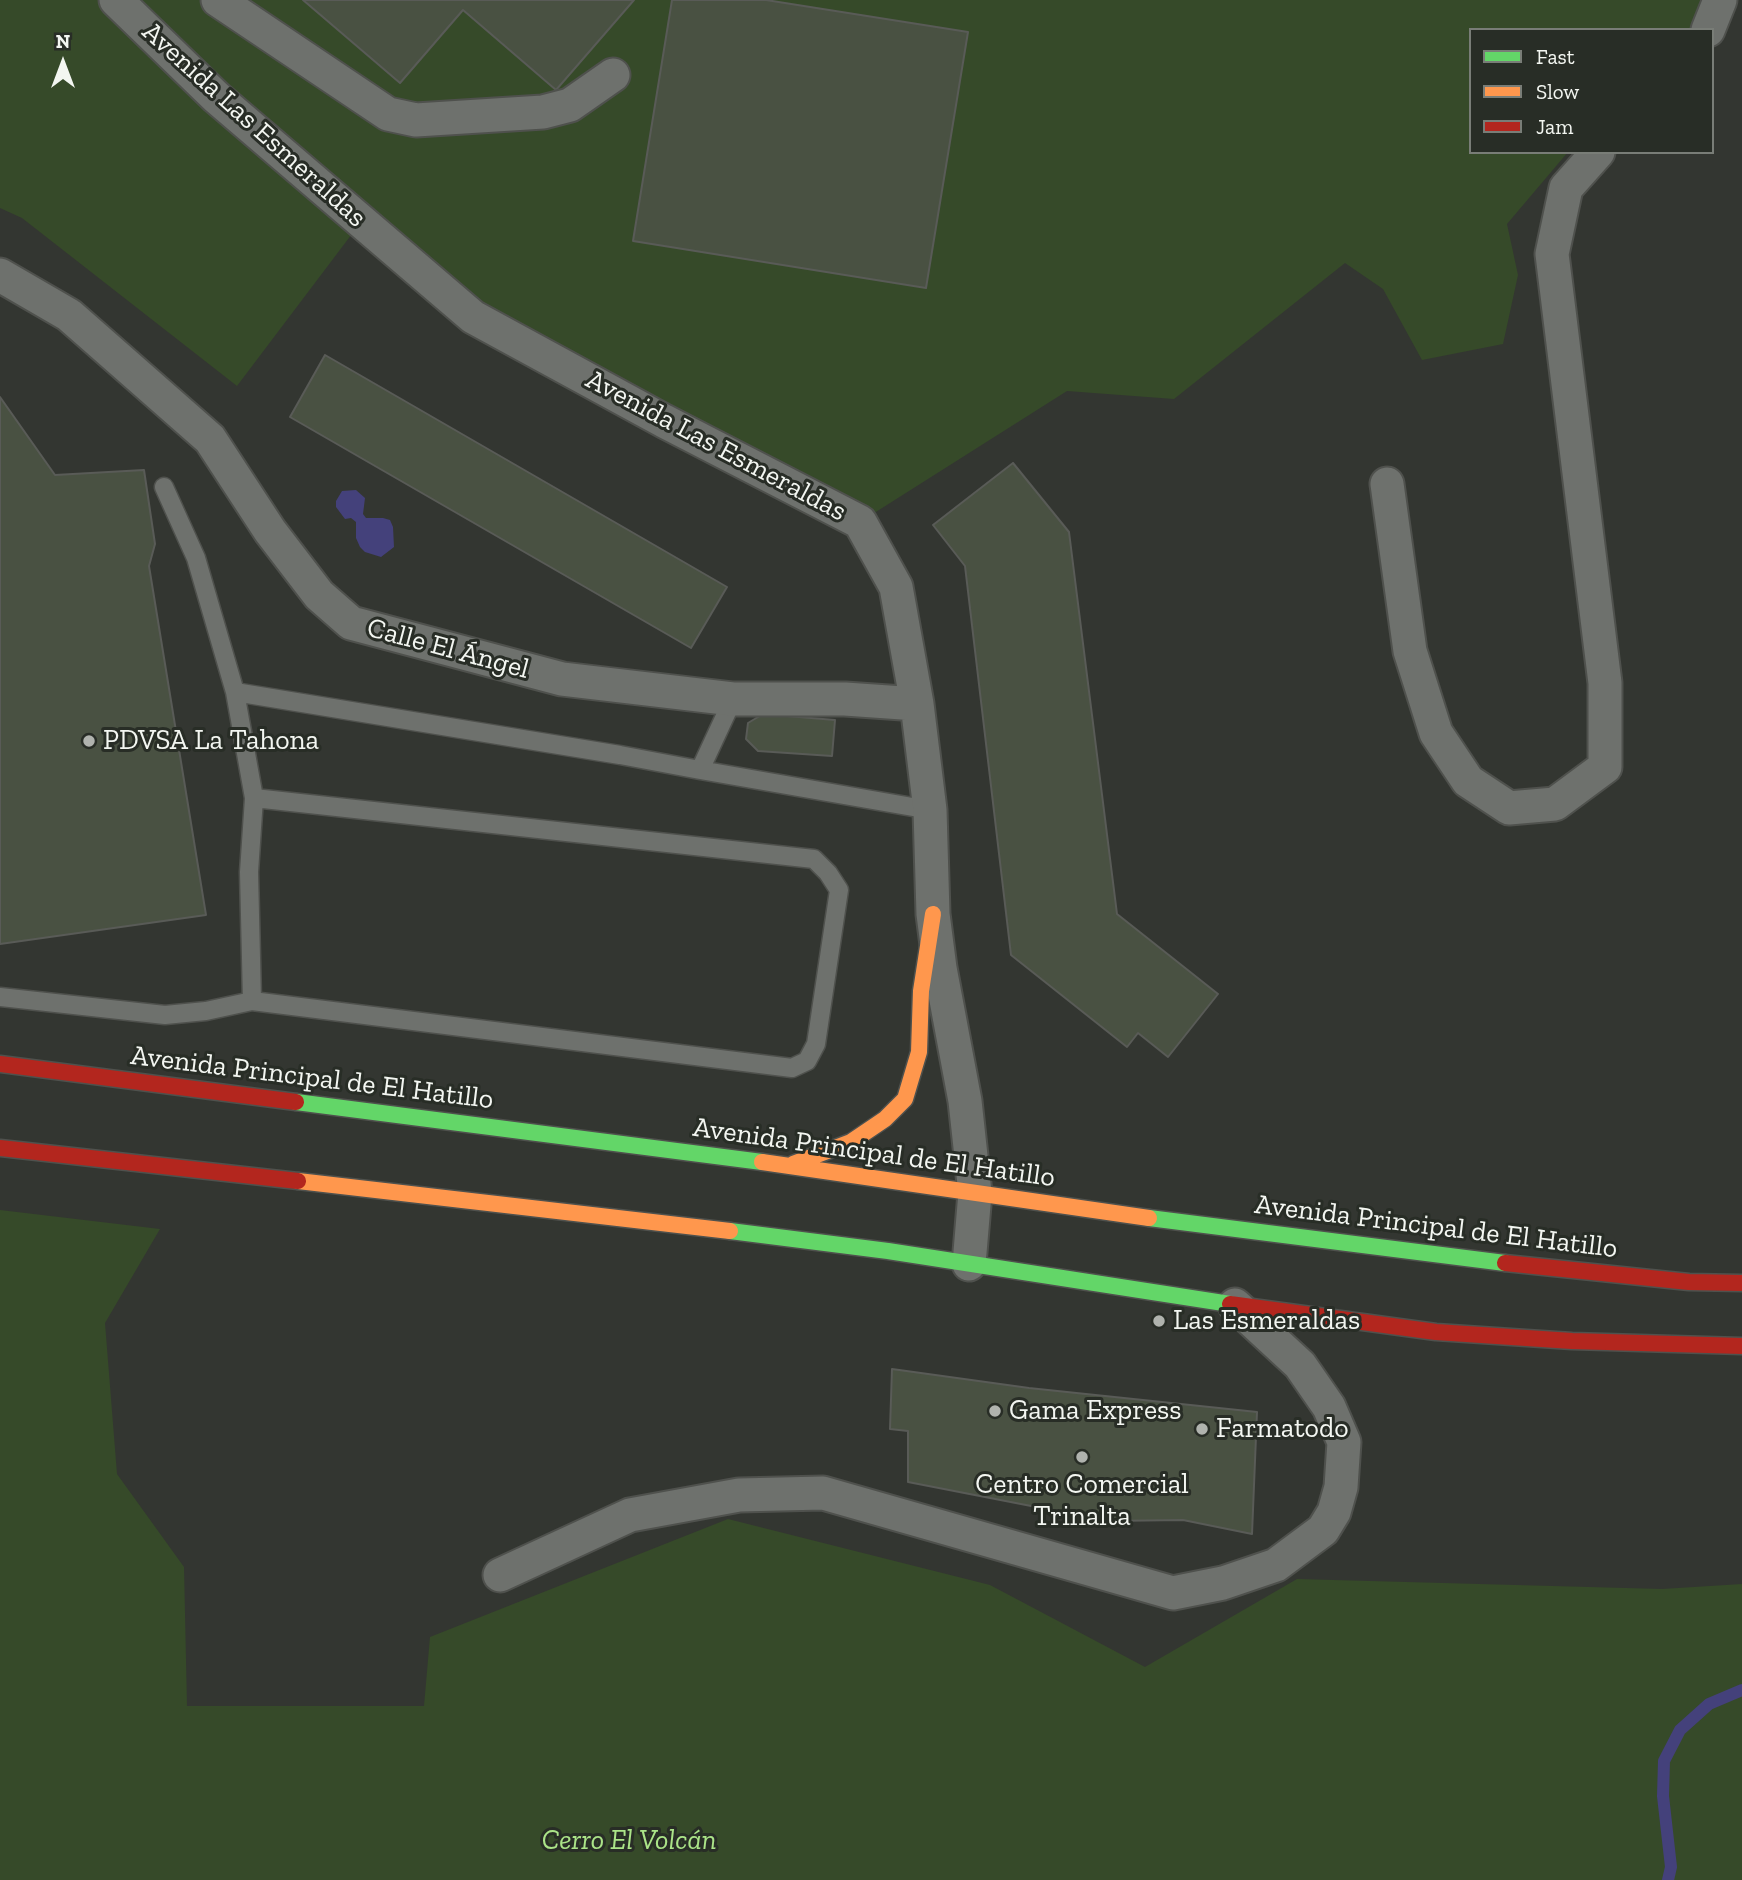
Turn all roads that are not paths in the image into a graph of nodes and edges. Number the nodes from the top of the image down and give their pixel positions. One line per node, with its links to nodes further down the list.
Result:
1 (116, 0): 12 (street, Avenida Las Esmeraldas)
2 (218, 0): 5 (street)
3 (1720, 0): 4 (street)
4 (1709, 28)
5 (613, 75)
6 (1596, 154): 8 (street)
7 (0, 275): 11 (street, Calle El Ángel)
8 (1387, 484)
9 (164, 487): 10 (lane)
10 (235, 692): 13 (lane); 14 (lane)
11 (733, 699): 12 (street, Calle El Ángel); 13 (lane)
12 (917, 704): 15 (street, Avenida Las Esmeraldas)
13 (700, 770): 15 (lane)
14 (254, 798): 18 (lane); 18 (lane)
15 (930, 810): 16 (street, Avenida Las Esmeraldas)
16 (933, 914): 21 (main road); 22 (street, Avenida Las Esmeraldas)
17 (0, 997): 18 (lane)
18 (252, 1001)
19 (0, 1064): 21 (main road, Avenida Principal de El Hatillo)
20 (0, 1148): 23 (main road)
21 (788, 1165): 22 (main road, Avenida Principal de El Hatillo)
22 (975, 1193): 23 (street, Avenida Las Esmeraldas); 24 (main road, Avenida Principal de El Hatillo)
23 (969, 1264): 25 (main road)
24 (1742, 1283)
25 (1235, 1305): 26 (main road); 27 (street)
26 (1742, 1346)
27 (500, 1575)

